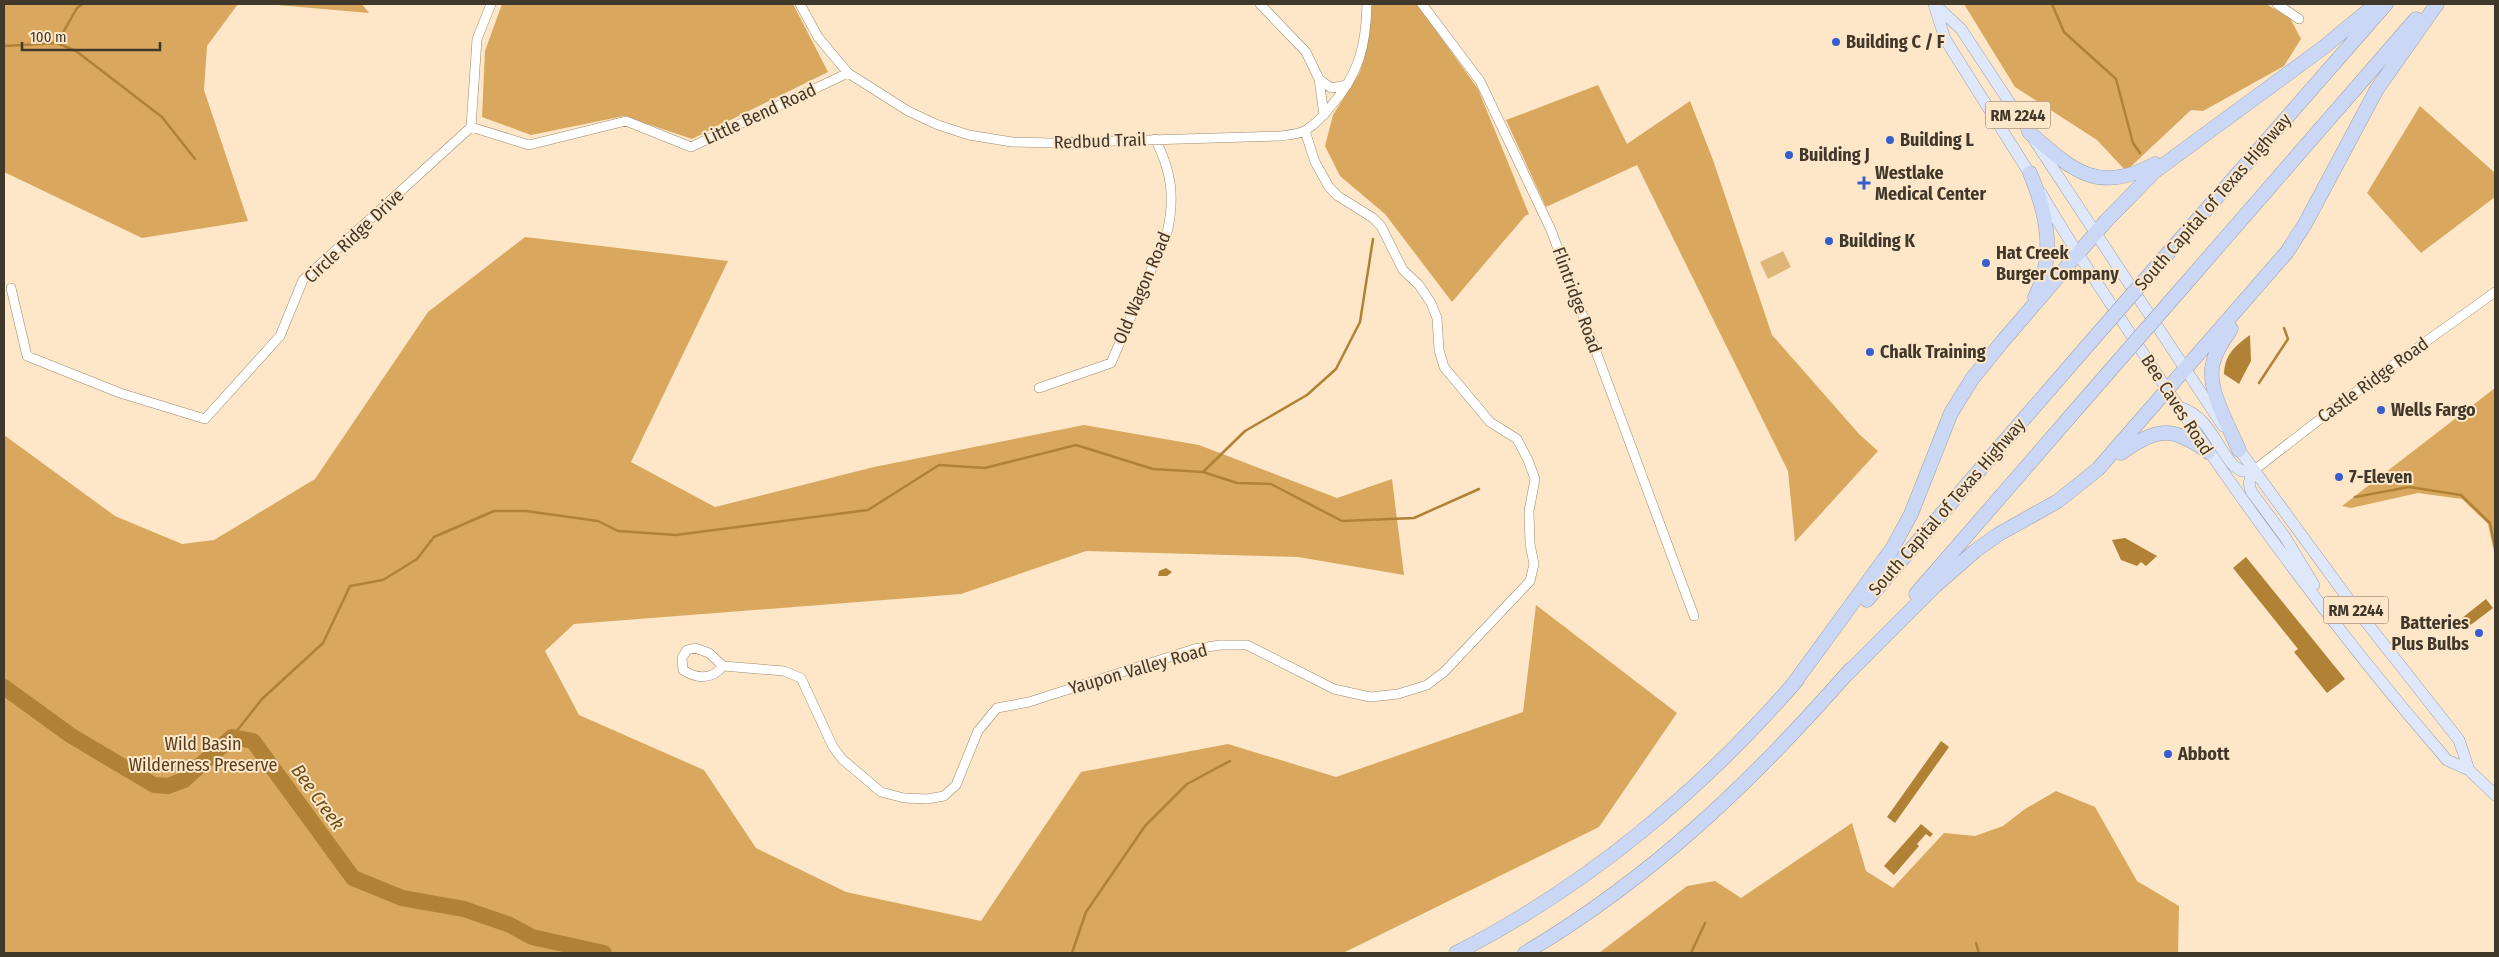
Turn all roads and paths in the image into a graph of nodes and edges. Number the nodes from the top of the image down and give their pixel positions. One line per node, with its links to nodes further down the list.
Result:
1 (491, 4): 16 (street)
2 (800, 4): 12 (street, Redbud Trail)
3 (1260, 4): 13 (street)
4 (1367, 4): 14 (street, Redbud Trail)
5 (1422, 4): 36 (street, Flintridge Road)
6 (2277, 4): 11 (street)
7 (2376, 4): 20 (highway)
8 (2386, 4): 40 (highway, South Capital of Texas Highway, bridge)
9 (2429, 4): 39 (highway, South Capital of Texas Highway, bridge)
10 (2437, 4): 25 (highway)
11 (2299, 19)
12 (848, 73): 16 (street, Little Bend Road); 19 (street, Redbud Trail)
13 (1318, 79): 14 (street); 15 (street)
14 (1348, 85): 15 (street, Redbud Trail)
15 (1324, 115): 17 (street, Redbud Trail)
16 (471, 128): 24 (street, Circle Ridge Drive)
17 (1305, 131): 19 (street, Redbud Trail); 38 (street, Yaupon Valley Road)
18 (2029, 132): 20 (highway); 21 (main road, Bee Caves Road / RM 2244); 22 (main road, Bee Caves Road / RM 2244)
19 (1155, 140): 29 (street, Old Wagon Road)
20 (2180, 151): 22 (highway)
21 (2030, 173): 23 (main road, Bee Caves Road / RM 2244); 27 (highway)
22 (2096, 233): 23 (highway); 28 (main road, Bee Caves Road / RM 2244)
23 (2078, 254): 27 (highway); 30 (main road, Bee Caves Road / RM 2244)
24 (11, 288)
25 (2255, 291): 28 (highway); 32 (highway)
26 (2495, 292): 35 (street, Castle Ridge Road)
27 (2023, 317): 40 (highway)
28 (2186, 370): 30 (highway); 32 (main road, Bee Caves Road / RM 2244)
29 (1039, 388)
30 (2168, 391): 31 (main road, Bee Caves Road / RM 2244); 34 (highway)
31 (2179, 407): 33 (main road, Bee Caves Road / RM 2244); 35 (main road)
32 (2239, 450): 35 (main road, Bee Caves Road / RM 2244)
33 (2208, 452): 34 (highway); 37 (main road, Bee Caves Road / RM 2244)
34 (2098, 469): 39 (highway)
35 (2253, 471): 37 (main road); 41 (main road, Bee Caves Road / RM 2244)
36 (1694, 616)
37 (2339, 627): 41 (main road, Bee Caves Road / RM 2244)
38 (723, 666)
39 (1846, 675): 44 (highway, South Capital of Texas Highway)
40 (1792, 686): 43 (highway, South Capital of Texas Highway)
41 (2469, 770): 42 (main road, Bee Caves Road / RM 2244)
42 (2495, 795)
43 (1456, 953)
44 (1525, 953)

